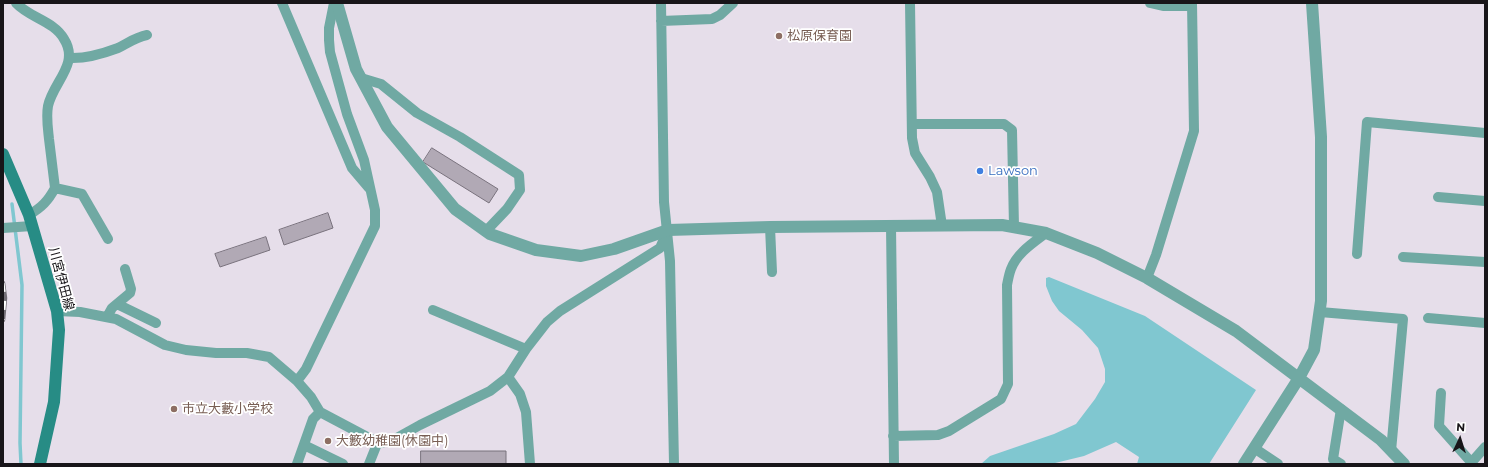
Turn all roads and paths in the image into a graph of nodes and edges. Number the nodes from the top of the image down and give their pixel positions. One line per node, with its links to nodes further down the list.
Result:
1 (16, 3): 12 (street)
2 (282, 3): 18 (street)
3 (335, 3): 13 (street); 18 (street)
4 (661, 3): 10 (street)
5 (732, 3): 10 (street)
6 (910, 3): 14 (street)
7 (1150, 3): 9 (street)
8 (1312, 3): 40 (street)
9 (1192, 4): 36 (street)
10 (661, 21): 27 (street)
11 (147, 35): 12 (street)
12 (69, 58): 17 (street)
13 (361, 78): 28 (street); 28 (street)
14 (912, 124): 23 (street); 26 (street)
15 (1485, 133): 31 (street)
16 (3, 154): 21 (main road, 川宮伊田線)
17 (55, 188): 21 (street); 30 (street)
18 (370, 190): 48 (street)
19 (1438, 197): 20 (street)
20 (1485, 201)
21 (31, 220): 25 (street); 39 (main road, 川宮伊田線)
22 (891, 226): 23 (street); 24 (street); 52 (street)
23 (942, 226): 26 (street)
24 (770, 227): 27 (street); 35 (street)
25 (3, 228)
26 (1014, 228): 29 (street)
27 (668, 230): 28 (street); 45 (street); 64 (street)
28 (486, 231)
29 (1046, 233): 36 (street); 52 (street)
30 (108, 239)
31 (1357, 254)
32 (1403, 256): 33 (street)
33 (1485, 262)
34 (125, 269): 37 (street)
35 (772, 272)
36 (1147, 278): 47 (street)
37 (117, 304): 41 (street); 43 (street)
38 (433, 310): 45 (street)
39 (57, 311): 41 (street); 59 (main road, 川宮伊田線)
40 (1320, 312): 47 (street); 57 (street)
41 (107, 317): 48 (street)
42 (1428, 318): 44 (street)
43 (156, 323)
44 (1485, 323)
45 (526, 349): 46 (street)
46 (508, 376): 53 (street); 63 (street)
47 (1299, 378): 50 (street); 56 (street)
48 (297, 381): 51 (street)
49 (1441, 393): 58 (street)
50 (1341, 410): 57 (street); 68 (street)
51 (320, 412): 53 (street); 54 (street)
52 (894, 436): 65 (street)
53 (377, 444): 62 (street)
54 (304, 445): 60 (street); 61 (street)
55 (1485, 447): 58 (street)
56 (1254, 448): 66 (street); 67 (street)
57 (1391, 451): 69 (street)
58 (1471, 463)
59 (40, 464)
60 (297, 464)
61 (343, 464)
62 (369, 464)
63 (530, 464)
64 (674, 464)
65 (894, 464)
66 (1244, 464)
67 (1278, 464)
68 (1341, 464)
69 (1404, 464)

